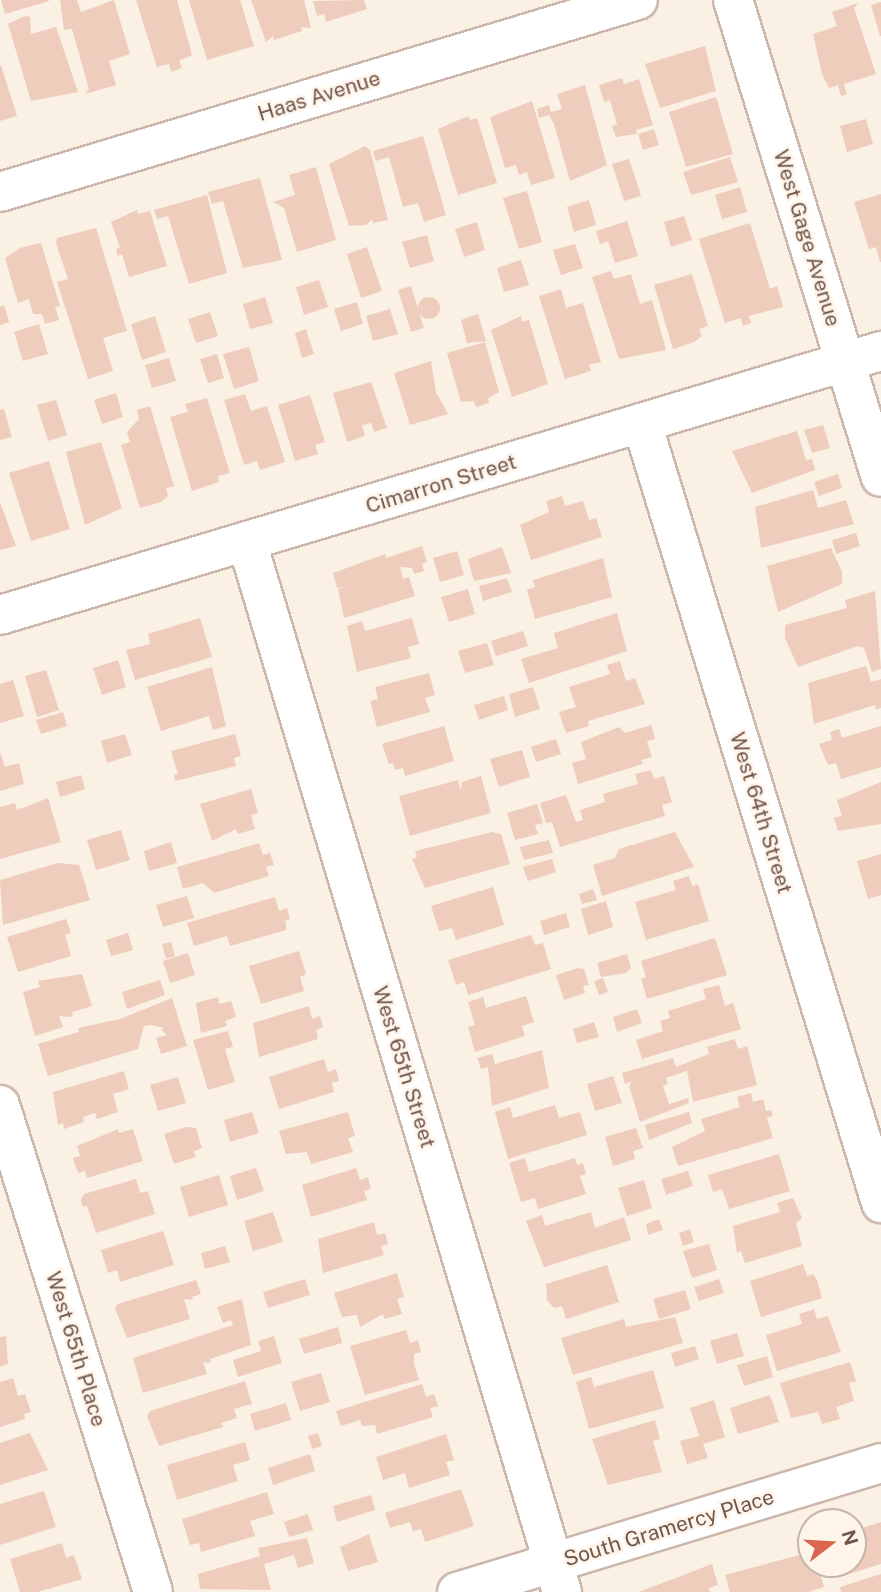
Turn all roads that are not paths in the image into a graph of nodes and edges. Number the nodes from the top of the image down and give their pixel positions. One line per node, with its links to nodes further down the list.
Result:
1 (638, 0): 3 (street, Haas Avenue)
2 (733, 0): 4 (street, West Gage Avenue)
3 (0, 192)
4 (863, 357): 5 (street, Cimarron Street); 6 (street, West Gage Avenue)
5 (642, 424): 7 (street, Cimarron Street); 10 (street, West 64th Street)
6 (881, 477)
7 (247, 542): 8 (street, Cimarron Street); 12 (street, West 65th Street)
8 (0, 615)
9 (0, 1105): 13 (street, West 65th Place)
10 (881, 1203)
11 (881, 1463): 12 (street, South Gramercy Place)
12 (558, 1577): 14 (street, South Gramercy Place)
13 (153, 1592)
14 (457, 1592)

